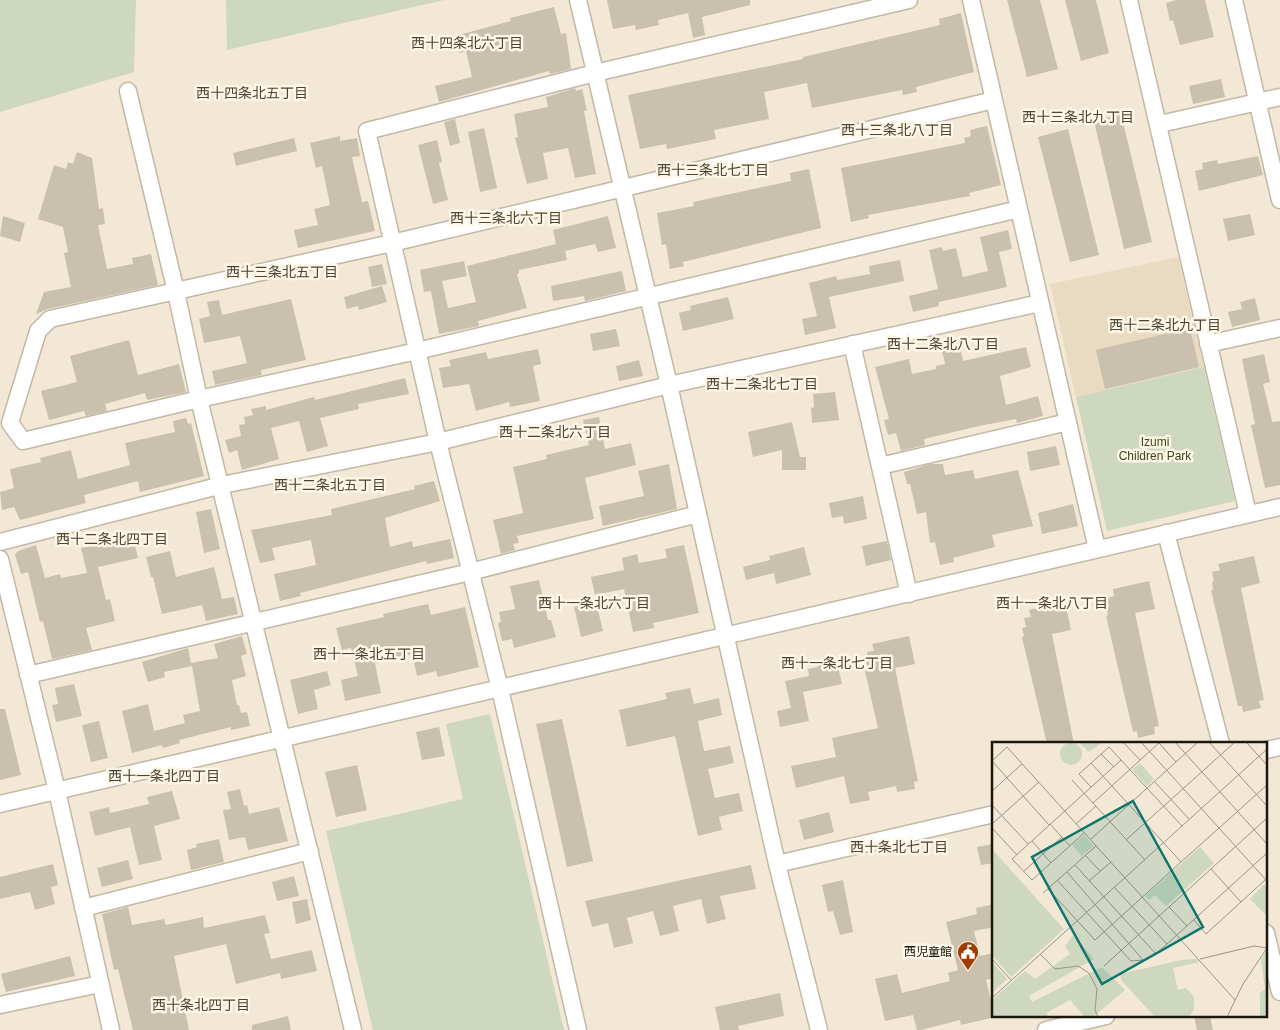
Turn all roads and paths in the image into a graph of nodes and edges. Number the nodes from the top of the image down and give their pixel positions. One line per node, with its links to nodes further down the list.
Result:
1 (578, 0): 6 (street)
2 (909, 0): 6 (street)
3 (971, 0): 9 (street)
4 (1129, 0): 11 (street)
5 (1234, 0): 10 (street)
6 (595, 74): 12 (street); 15 (street)
7 (128, 91): 16 (street)
8 (1280, 96): 10 (street)
9 (994, 100): 12 (street); 14 (street)
10 (1257, 102): 11 (street); 13 (street)
11 (1160, 124): 21 (street)
12 (622, 189): 15 (street); 17 (street)
13 (1280, 200)
14 (1019, 209): 17 (street); 18 (street)
15 (392, 243): 16 (street); 22 (street)
16 (176, 292): 24 (street); 24 (street)
17 (648, 297): 22 (street); 23 (street)
18 (1040, 302): 20 (street); 25 (street)
19 (1280, 328): 21 (street)
20 (852, 344): 23 (street); 27 (street)
21 (1208, 344): 31 (street)
22 (417, 351): 24 (street); 26 (street)
23 (669, 385): 26 (street); 30 (street)
24 (199, 399): 28 (street)
25 (1068, 422): 27 (street); 34 (street)
26 (438, 442): 28 (street); 36 (street)
27 (880, 466): 37 (street)
28 (222, 486): 33 (street); 38 (street)
29 (1280, 507): 31 (street)
30 (698, 514): 36 (street); 39 (street)
31 (1248, 514): 32 (street)
32 (1166, 533): 34 (street); 43 (street)
33 (0, 542)
34 (1097, 549): 37 (street)
35 (0, 559): 40 (street)
36 (470, 572): 38 (street); 41 (street)
37 (909, 594): 39 (street)
38 (254, 620): 40 (street); 42 (street)
39 (725, 637): 41 (street); 48 (street)
40 (28, 675): 44 (street)
41 (500, 689): 42 (street); 58 (street)
42 (282, 739): 44 (street); 47 (street)
43 (1220, 742)
44 (56, 791): 45 (street); 49 (street)
45 (0, 804)
46 (992, 814): 48 (street)
47 (310, 851): 49 (street); 57 (street)
48 (778, 864): 59 (street)
49 (83, 908): 52 (street)
50 (1268, 943): 51 (street)
51 (1276, 981)
52 (100, 984): 53 (street); 56 (street)
53 (0, 1005)
54 (1095, 1018): 55 (street)
55 (1062, 1024): 60 (street)
56 (111, 1030)
57 (353, 1030)
58 (578, 1030)
59 (819, 1030)
60 (1046, 1030)

